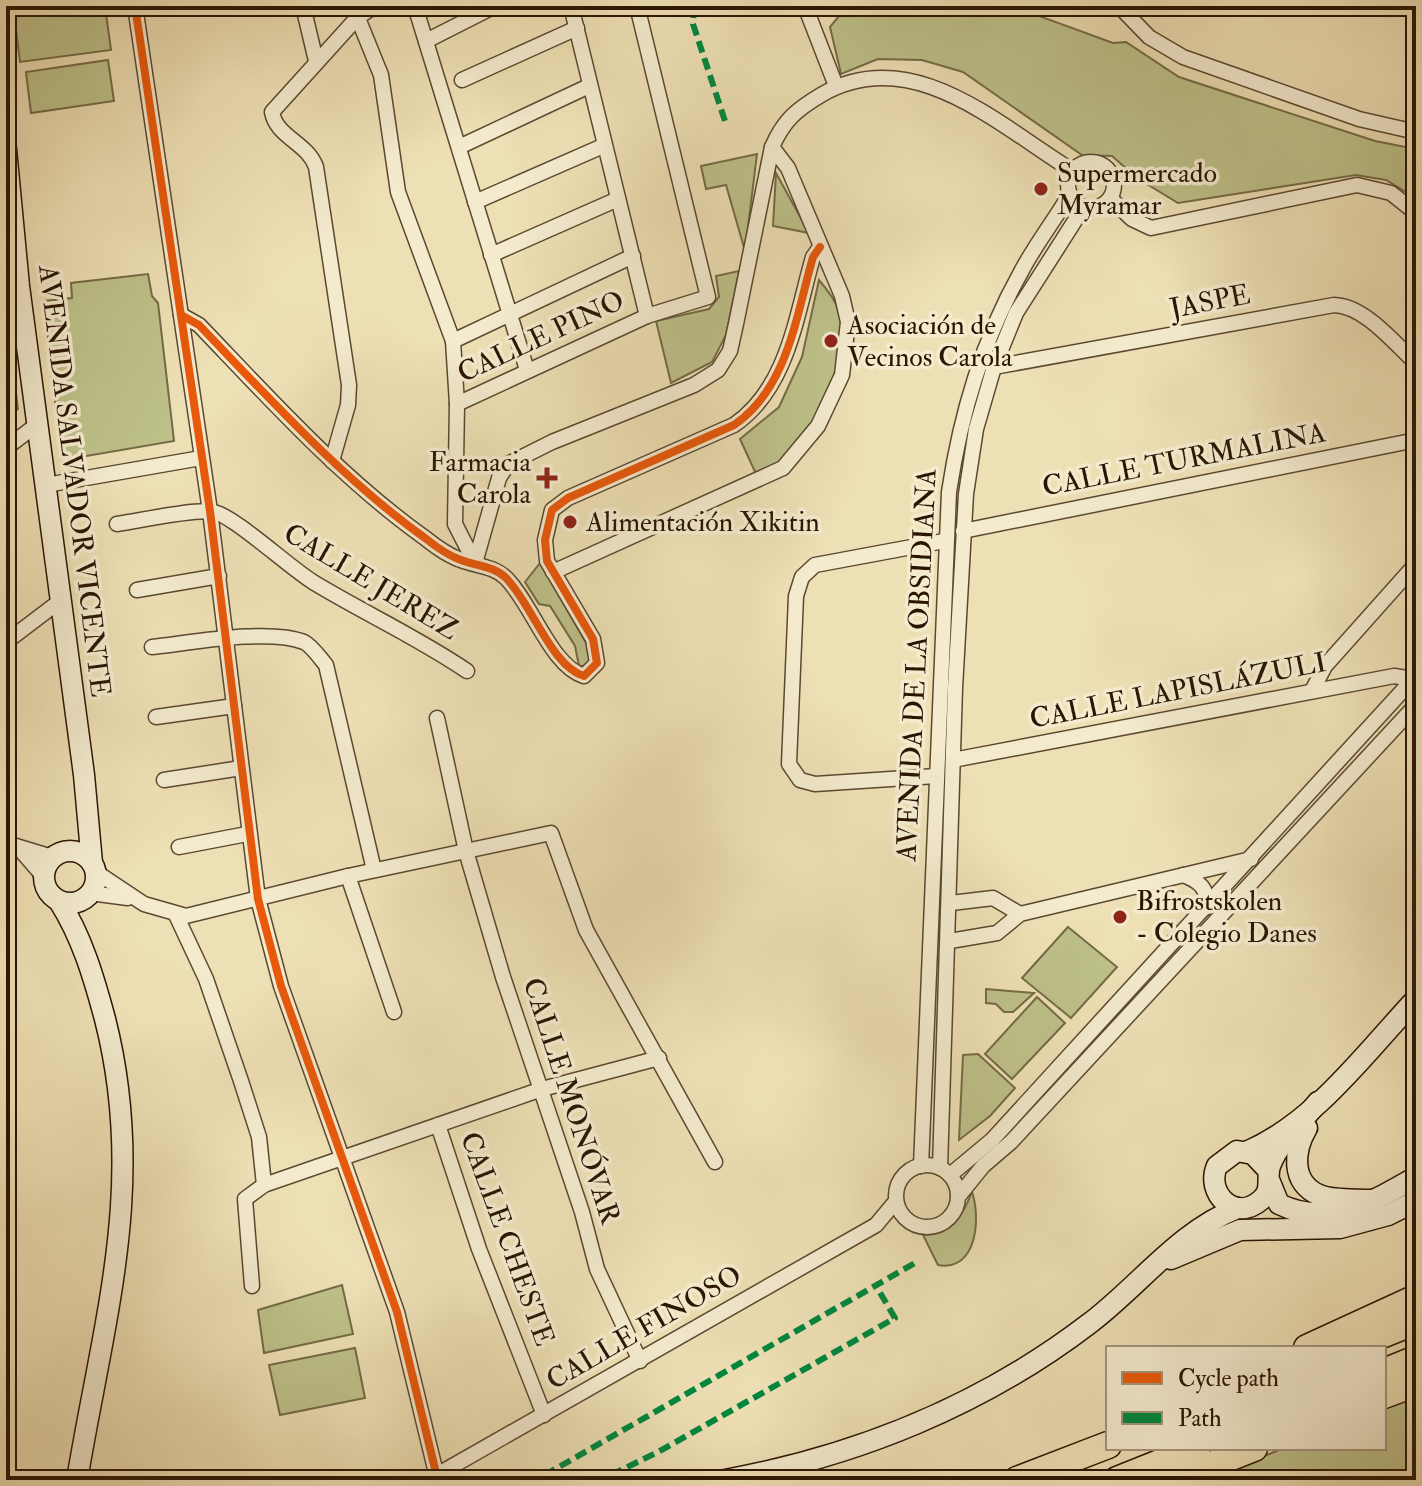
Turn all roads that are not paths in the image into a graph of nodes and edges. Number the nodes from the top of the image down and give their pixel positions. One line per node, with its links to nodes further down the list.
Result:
1 (135, 6): 35 (street)
2 (303, 6): 13 (street)
3 (375, 6): 10 (street)
4 (415, 6): 12 (street)
5 (495, 6): 12 (street)
6 (571, 6): 11 (street)
7 (637, 6): 36 (street, CALLE PINO)
8 (805, 6): 16 (street)
9 (1119, 6): 17 (street)
10 (355, 12): 13 (street); 37 (street)
11 (577, 28): 14 (street); 15 (street)
12 (426, 41): 19 (street)
13 (316, 61): 46 (street)
14 (462, 80)
15 (589, 86): 18 (street); 19 (street)
16 (836, 86): 20 (street); 22 (street)
17 (1416, 132)
18 (603, 146): 26 (street); 27 (street)
19 (459, 147): 27 (street)
20 (772, 147): 30 (street); 52 (street)
21 (6, 149): 23 (street, AVENIDA SALVADOR VICENTE)
22 (1073, 171): 24 (street); 25 (street)
23 (7, 185): 33 (street, AVENIDA SALVADOR VICENTE)
24 (1070, 194): 28 (street); 51 (street, AVENIDA DE LA OBSIDIANA)
25 (1110, 198): 28 (street); 29 (street)
26 (618, 199): 31 (street); 32 (street)
27 (475, 202): 31 (street)
28 (1083, 208): 39 (street, AVENIDA DE LA OBSIDIANA)
29 (1416, 213)
30 (820, 247): 54 (street); 54 (street)
31 (491, 255): 34 (street)
32 (633, 256): 34 (street); 36 (street)
33 (12, 280): 42 (street, AVENIDA SALVADOR VICENTE)
34 (509, 314): 37 (street); 40 (street)
35 (181, 315): 45 (street); 46 (street)
36 (647, 316): 40 (street, CALLE PINO)
37 (453, 341): 41 (street)
38 (1416, 363): 39 (street, JASPE)
39 (994, 367): 50 (street, AVENIDA DE LA OBSIDIANA)
40 (527, 370): 41 (street, CALLE PINO)
41 (457, 404): 52 (street)
42 (39, 423): 44 (street); 47 (street, AVENIDA SALVADOR VICENTE)
43 (1416, 440): 50 (street, CALLE TURMALINA)
44 (6, 448)
45 (201, 458): 47 (street); 48 (street)
46 (332, 461): 52 (street)
47 (46, 485): 57 (street, AVENIDA SALVADOR VICENTE)
48 (210, 511): 49 (street); 55 (street); 61 (street, CALLE JEREZ)
49 (117, 524)
50 (963, 531): 68 (street, AVENIDA DE LA OBSIDIANA)
51 (944, 541): 70 (street, AVENIDA DE LA OBSIDIANA); 70 (street)
52 (475, 563): 54 (street)
53 (1416, 564): 63 (street)
54 (553, 572)
55 (219, 576): 56 (street); 58 (street)
56 (137, 590)
57 (60, 601): 59 (street); 72 (street, AVENIDA SALVADOR VICENTE)
58 (227, 638): 60 (street); 65 (street); 80 (street)
59 (6, 642)
60 (152, 647)
61 (467, 671)
62 (1414, 677): 63 (street, CALLE LAPISLÁZULI); 78 (street)
63 (1312, 691): 68 (street, CALLE LAPISLÁZULI)
64 (1416, 705): 110 (street)
65 (234, 706): 66 (street); 69 (street)
66 (156, 717)
67 (437, 718): 76 (street, CALLE MONÓVAR)
68 (953, 760): 88 (street, AVENIDA DE LA OBSIDIANA)
69 (241, 768): 71 (street); 73 (street)
70 (936, 776): 104 (street, AVENIDA DE LA OBSIDIANA)
71 (164, 780)
72 (86, 821): 77 (street); 79 (street, AVENIDA SALVADOR VICENTE)
73 (247, 834): 75 (street); 86 (street)
74 (13, 847): 77 (street); 82 (street)
75 (179, 847)
76 (466, 851): 80 (street); 96 (street); 98 (street, CALLE MONÓVAR)
77 (60, 854): 79 (street); 82 (street)
78 (1251, 859): 81 (street); 89 (street)
79 (94, 868): 84 (street); 85 (street)
80 (374, 870): 83 (street)
81 (1182, 875): 89 (street); 90 (street)
82 (43, 876): 87 (street)
83 (348, 876): 86 (street); 95 (street)
84 (89, 895): 85 (street); 87 (street); 93 (street)
85 (132, 898): 91 (street)
86 (258, 899): 91 (street); 102 (street)
87 (59, 901): 93 (street)
88 (951, 903): 90 (street); 92 (street, AVENIDA DE LA OBSIDIANA)
89 (1205, 908): 105 (street)
90 (1020, 914): 92 (street)
91 (176, 915): 109 (street)
92 (950, 941): 105 (street, AVENIDA DE LA OBSIDIANA)
93 (89, 965): 135 (street)
94 (1416, 999): 97 (street)
95 (394, 1012)
96 (659, 1058): 98 (street); 103 (street)
97 (1338, 1081): 99 (street); 111 (street)
98 (542, 1089): 100 (street); 126 (street, CALLE MONÓVAR)
99 (1318, 1102): 101 (street); 106 (street)
100 (438, 1125): 102 (street); 130 (street, CALLE CHESTE)
101 (1246, 1152): 106 (street); 108 (street)
102 (344, 1158): 109 (street); 134 (street)
103 (715, 1162)
104 (921, 1166): 105 (street); 112 (street)
105 (945, 1172): 110 (street)
106 (1269, 1176): 111 (street); 114 (street)
107 (1416, 1177): 111 (street)
108 (1213, 1184): 114 (street); 118 (street)
109 (264, 1185): 120 (street)
110 (958, 1197): 115 (street)
111 (1371, 1200)
112 (896, 1201): 115 (street); 116 (street, CALLE FINOSO)
113 (1416, 1201): 117 (street)
114 (1241, 1208): 117 (street); 118 (street)
115 (910, 1223): 116 (street, CALLE FINOSO)
116 (876, 1225): 126 (street, CALLE FINOSO)
117 (1309, 1228): 119 (street)
118 (1184, 1239): 119 (street)
119 (1151, 1272): 136 (street)
120 (252, 1286)
121 (1416, 1298): 123 (highway)
122 (1416, 1321): 124 (highway)
123 (1311, 1346)
124 (1354, 1346)
125 (1416, 1359): 127 (highway)
126 (640, 1361): 130 (street, CALLE FINOSO)
127 (1386, 1371)
128 (1416, 1383): 129 (highway)
129 (1386, 1394)
130 (544, 1415): 134 (street, CALLE FINOSO)
131 (1102, 1446): 137 (highway)
132 (1192, 1450): 138 (highway)
133 (1249, 1450): 139 (highway)
134 (432, 1476)
135 (77, 1480)
136 (725, 1480)
137 (1017, 1480)
138 (1117, 1480)
139 (1173, 1480)

